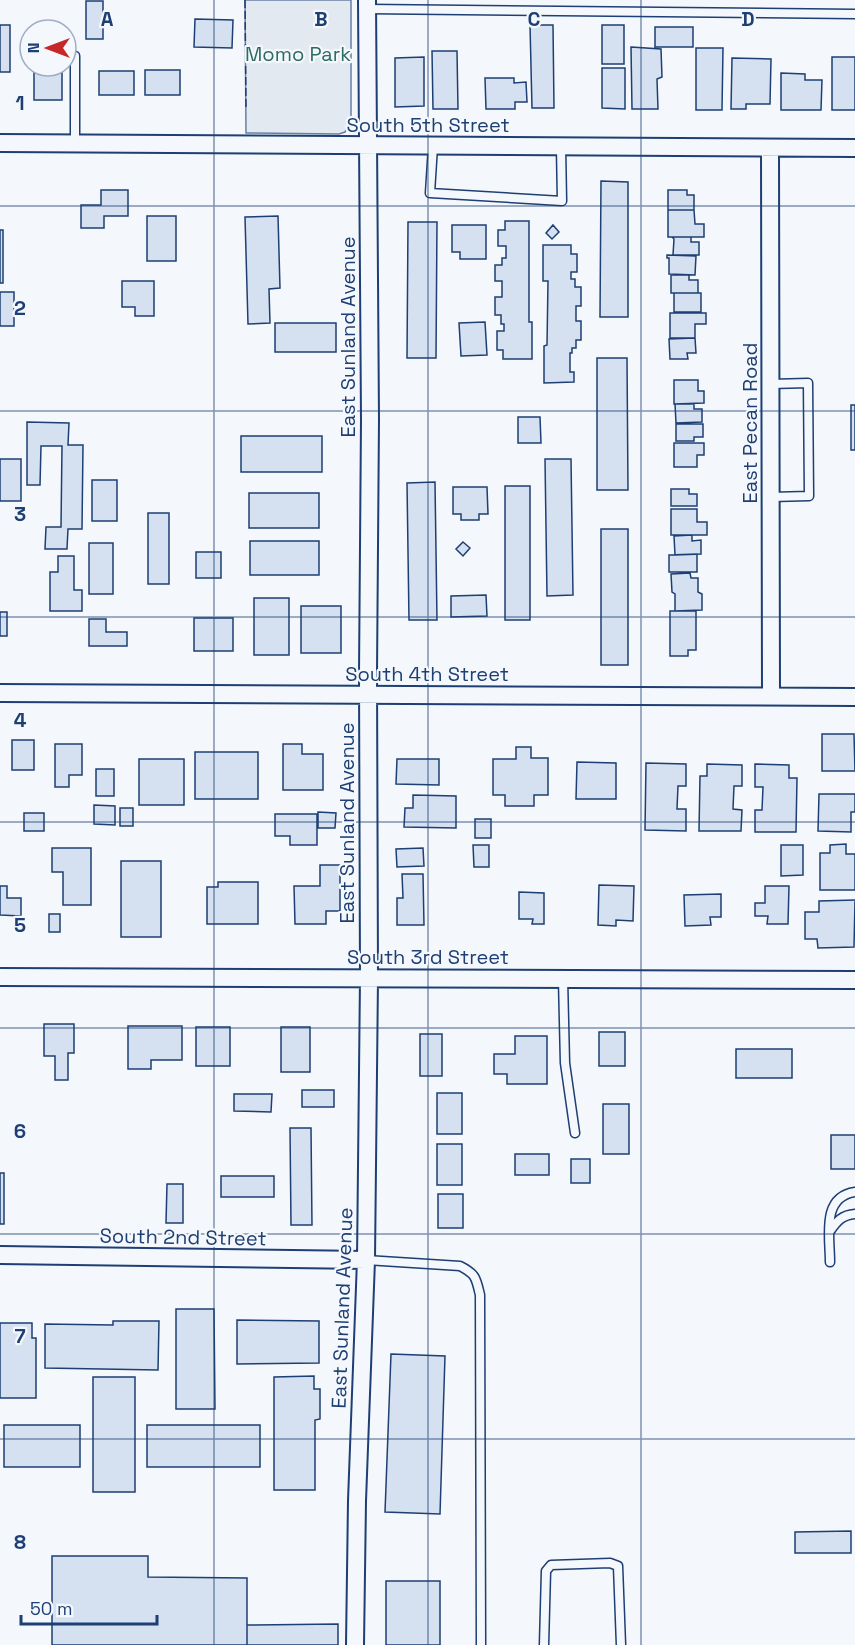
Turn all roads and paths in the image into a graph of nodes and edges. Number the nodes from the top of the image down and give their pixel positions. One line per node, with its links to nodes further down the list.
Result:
1 (368, 4): 2 (lane); 6 (street, East Sunland Avenue)
2 (855, 14)
3 (75, 78): 5 (lane)
4 (0, 143): 5 (street, South 5th Street)
5 (75, 144): 6 (street, South 5th Street)
6 (368, 145): 7 (street, South 5th Street); 14 (street, East Sunland Avenue)
7 (433, 146): 8 (street, South 5th Street); 8 (lane)
8 (561, 147): 10 (street, South 5th Street)
9 (855, 148): 10 (street, South 5th Street)
10 (770, 149): 11 (street, East Pecan Road)
11 (771, 384): 12 (street, East Pecan Road); 12 (lane)
12 (771, 496): 15 (street, East Pecan Road)
13 (0, 693): 14 (street, South 4th Street)
14 (368, 696): 15 (street, South 4th Street); 18 (street, East Sunland Avenue)
15 (771, 696): 16 (street, South 4th Street)
16 (855, 697)
17 (0, 977): 18 (street, South 3rd Street)
18 (369, 978): 19 (street, South 3rd Street); 26 (street, East Sunland Avenue)
19 (563, 979): 20 (street, South 3rd Street); 21 (lane)
20 (855, 980)
21 (575, 1133)
22 (855, 1192): 24 (lane)
23 (855, 1214): 24 (lane)
24 (830, 1231): 27 (lane)
25 (0, 1255): 26 (street, South 2nd Street)
26 (366, 1260): 28 (street, East Sunland Avenue); 29 (lane)
27 (830, 1262)
28 (355, 1645)
29 (481, 1645)
30 (544, 1645): 31 (lane)
31 (621, 1645)

